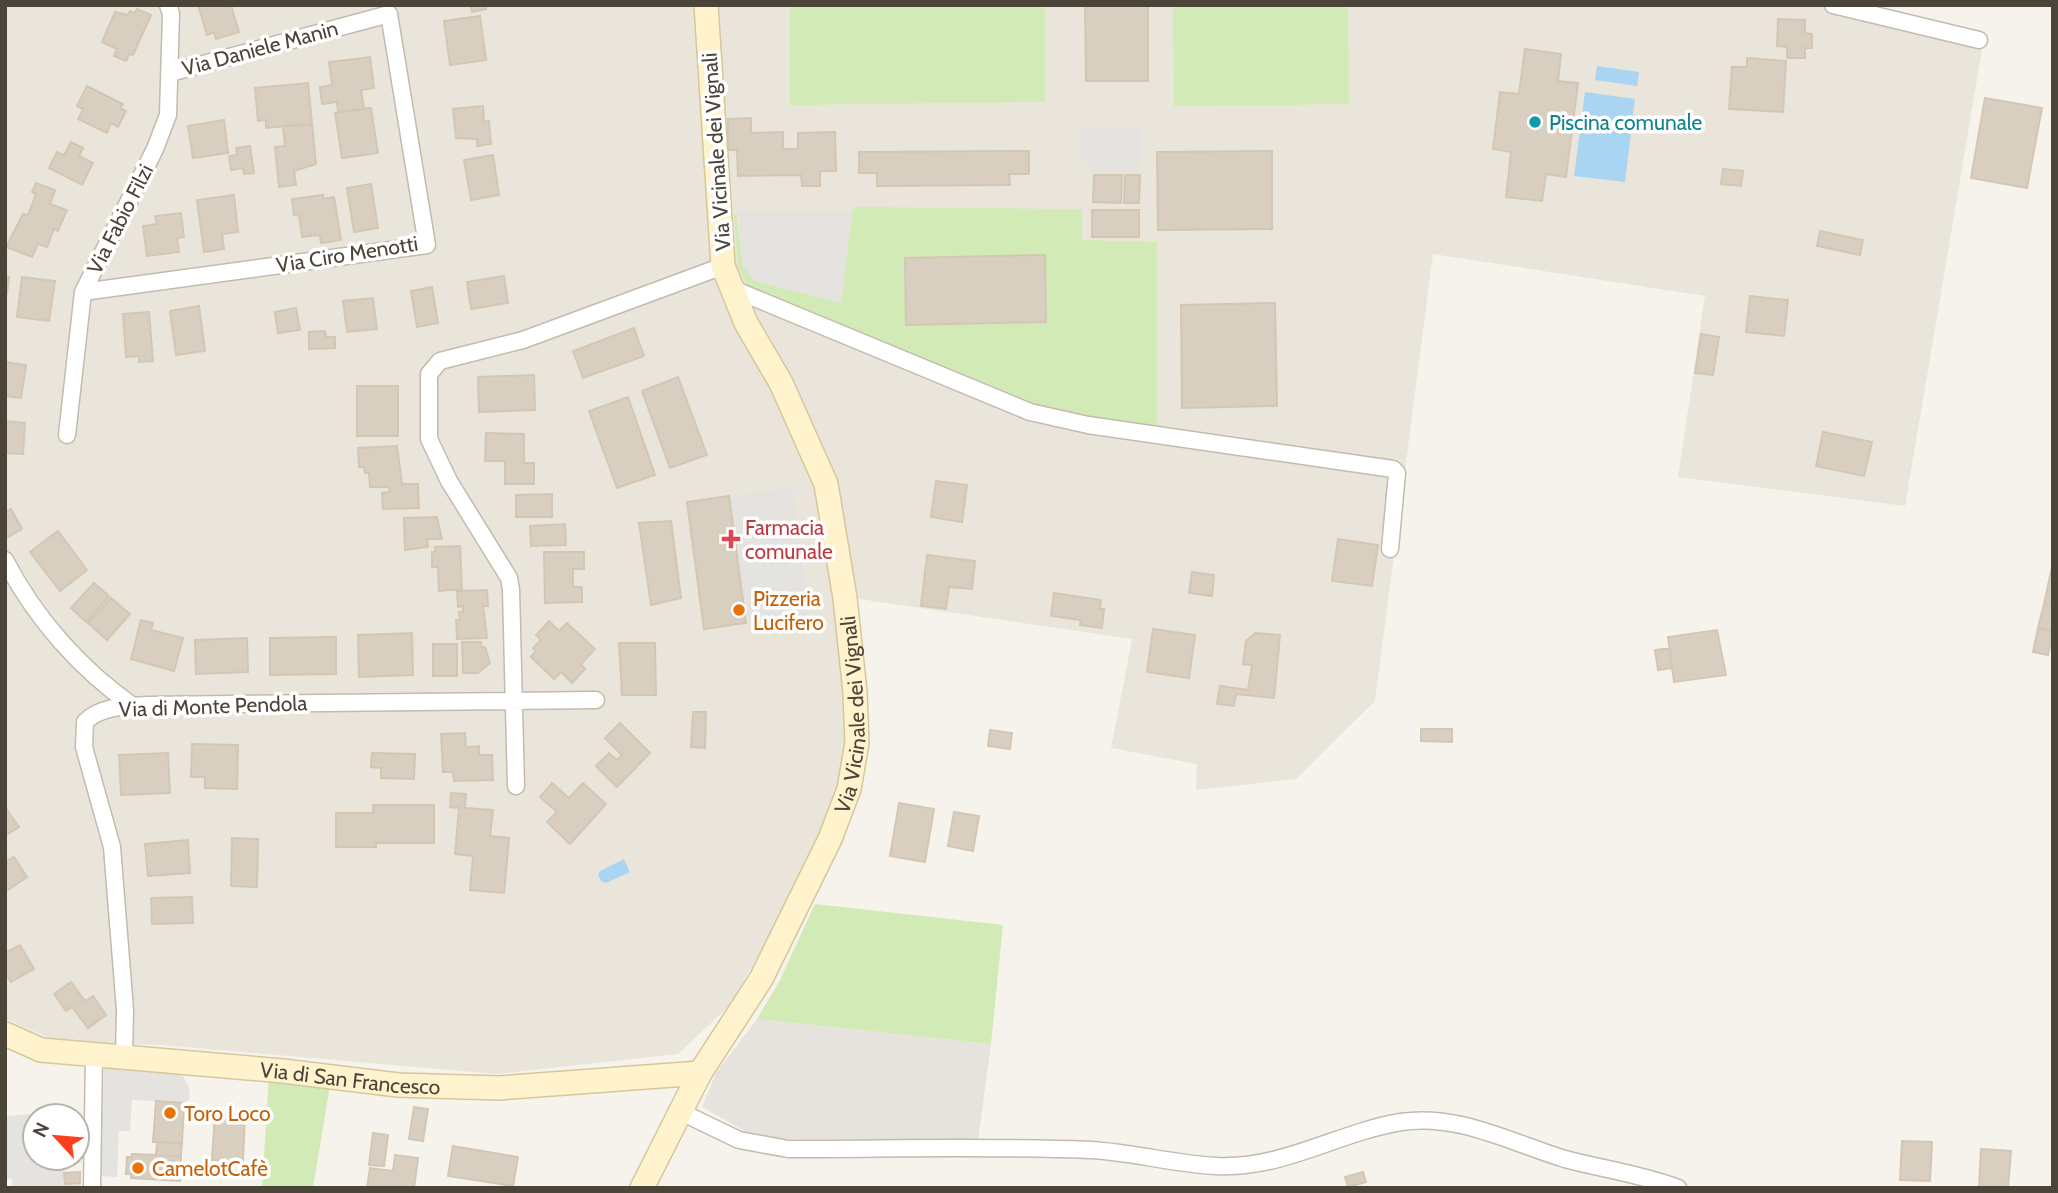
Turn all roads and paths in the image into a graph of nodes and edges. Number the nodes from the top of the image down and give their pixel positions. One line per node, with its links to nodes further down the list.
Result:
1 (168, 5): 7 (street, Via Fabio Filzi)
2 (706, 5): 8 (street, Via Vicinale dei Vignali)
3 (1833, 5): 4 (street)
4 (1874, 10): 6 (street)
5 (391, 16): 7 (street, Via Daniele Manin); 10 (street, Via Ciro Menotti)
6 (1979, 40)
7 (170, 73): 10 (street, Via Fabio Filzi)
8 (723, 266): 9 (street, Via Vicinale dei Vignali); 15 (street)
9 (733, 289): 12 (street); 21 (street, Via Vicinale dei Vignali)
10 (83, 292): 11 (street, Via Fabio Filzi)
11 (66, 435)
12 (1390, 549)
13 (5, 560): 16 (street)
14 (596, 700): 15 (street, Via di Monte Pendola)
15 (516, 701): 16 (street, Via di Monte Pendola); 17 (street)
16 (133, 706): 20 (street, Via di Monte Pendola)
17 (516, 786)
18 (5, 1034): 19 (street, Via di San Francesco)
19 (94, 1054): 20 (street, Via di San Francesco); 23 (street)
20 (124, 1057): 21 (street, Via di San Francesco)
21 (701, 1073): 22 (street, Via Vicinale dei Vignali)
22 (681, 1112): 24 (street, Via Vicinale dei Vignali); 25 (street)
23 (92, 1188)
24 (642, 1188)
25 (1678, 1188)

